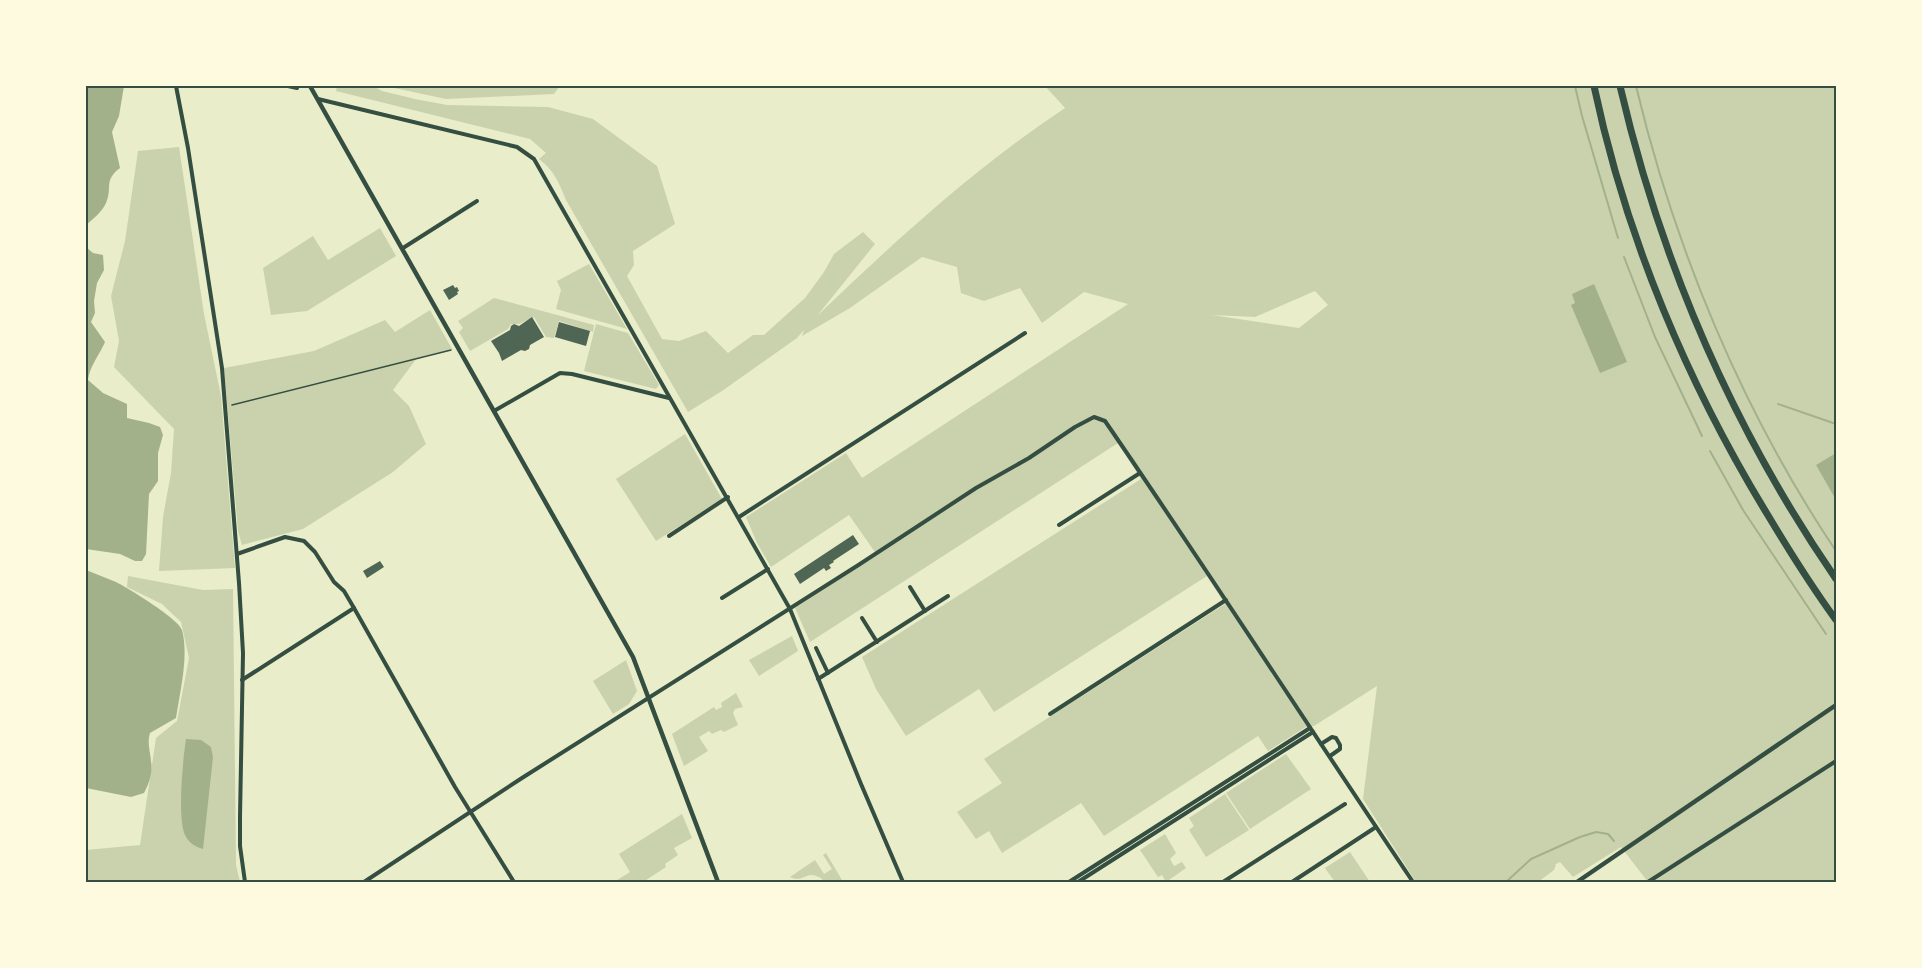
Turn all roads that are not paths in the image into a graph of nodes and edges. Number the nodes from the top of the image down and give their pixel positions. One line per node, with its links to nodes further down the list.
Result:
1 (176, 86): 18 (street)
2 (288, 86): 6 (street)
3 (310, 86): 7 (street)
4 (1594, 86): 29 (highway)
5 (1620, 86): 20 (highway)
6 (297, 88)
7 (318, 99): 9 (street); 11 (street)
8 (477, 201): 9 (street)
9 (402, 248): 12 (street)
10 (1025, 333): 15 (street)
11 (669, 399): 12 (street); 14 (street)
12 (494, 411): 35 (street)
13 (1140, 473): 16 (street); 24 (street); 26 (street)
14 (728, 497): 15 (street); 17 (street)
15 (739, 517): 19 (street)
16 (1059, 525)
17 (669, 536)
18 (236, 554): 25 (street); 34 (street)
19 (768, 569): 23 (street); 26 (street)
20 (1836, 579)
21 (910, 587): 27 (street)
22 (948, 596): 27 (street)
23 (722, 598)
24 (1226, 600): 37 (street); 38 (street)
25 (354, 608): 34 (street); 43 (street)
26 (790, 609): 33 (street); 35 (street)
27 (925, 611): 30 (street)
28 (862, 618): 30 (street)
29 (1836, 620)
30 (877, 642): 32 (street)
31 (816, 648): 32 (street)
32 (828, 673): 33 (street)
33 (818, 679): 49 (street)
34 (242, 680): 45 (street)
35 (649, 697): 43 (street); 48 (street)
36 (1836, 705): 55 (street)
37 (1050, 714)
38 (1312, 730): 39 (street); 50 (street); 51 (street)
39 (1321, 744): 40 (street); 40 (street)
40 (1329, 756): 44 (street)
41 (1836, 761): 56 (street)
42 (1345, 804): 52 (street)
43 (471, 813): 46 (street); 47 (street)
44 (1376, 827): 53 (street); 54 (street)
45 (245, 882)
46 (364, 882)
47 (514, 882)
48 (718, 882)
49 (903, 882)
50 (1069, 882)
51 (1078, 882)
52 (1223, 882)
53 (1292, 882)
54 (1413, 882)
55 (1577, 882)
56 (1648, 882)

